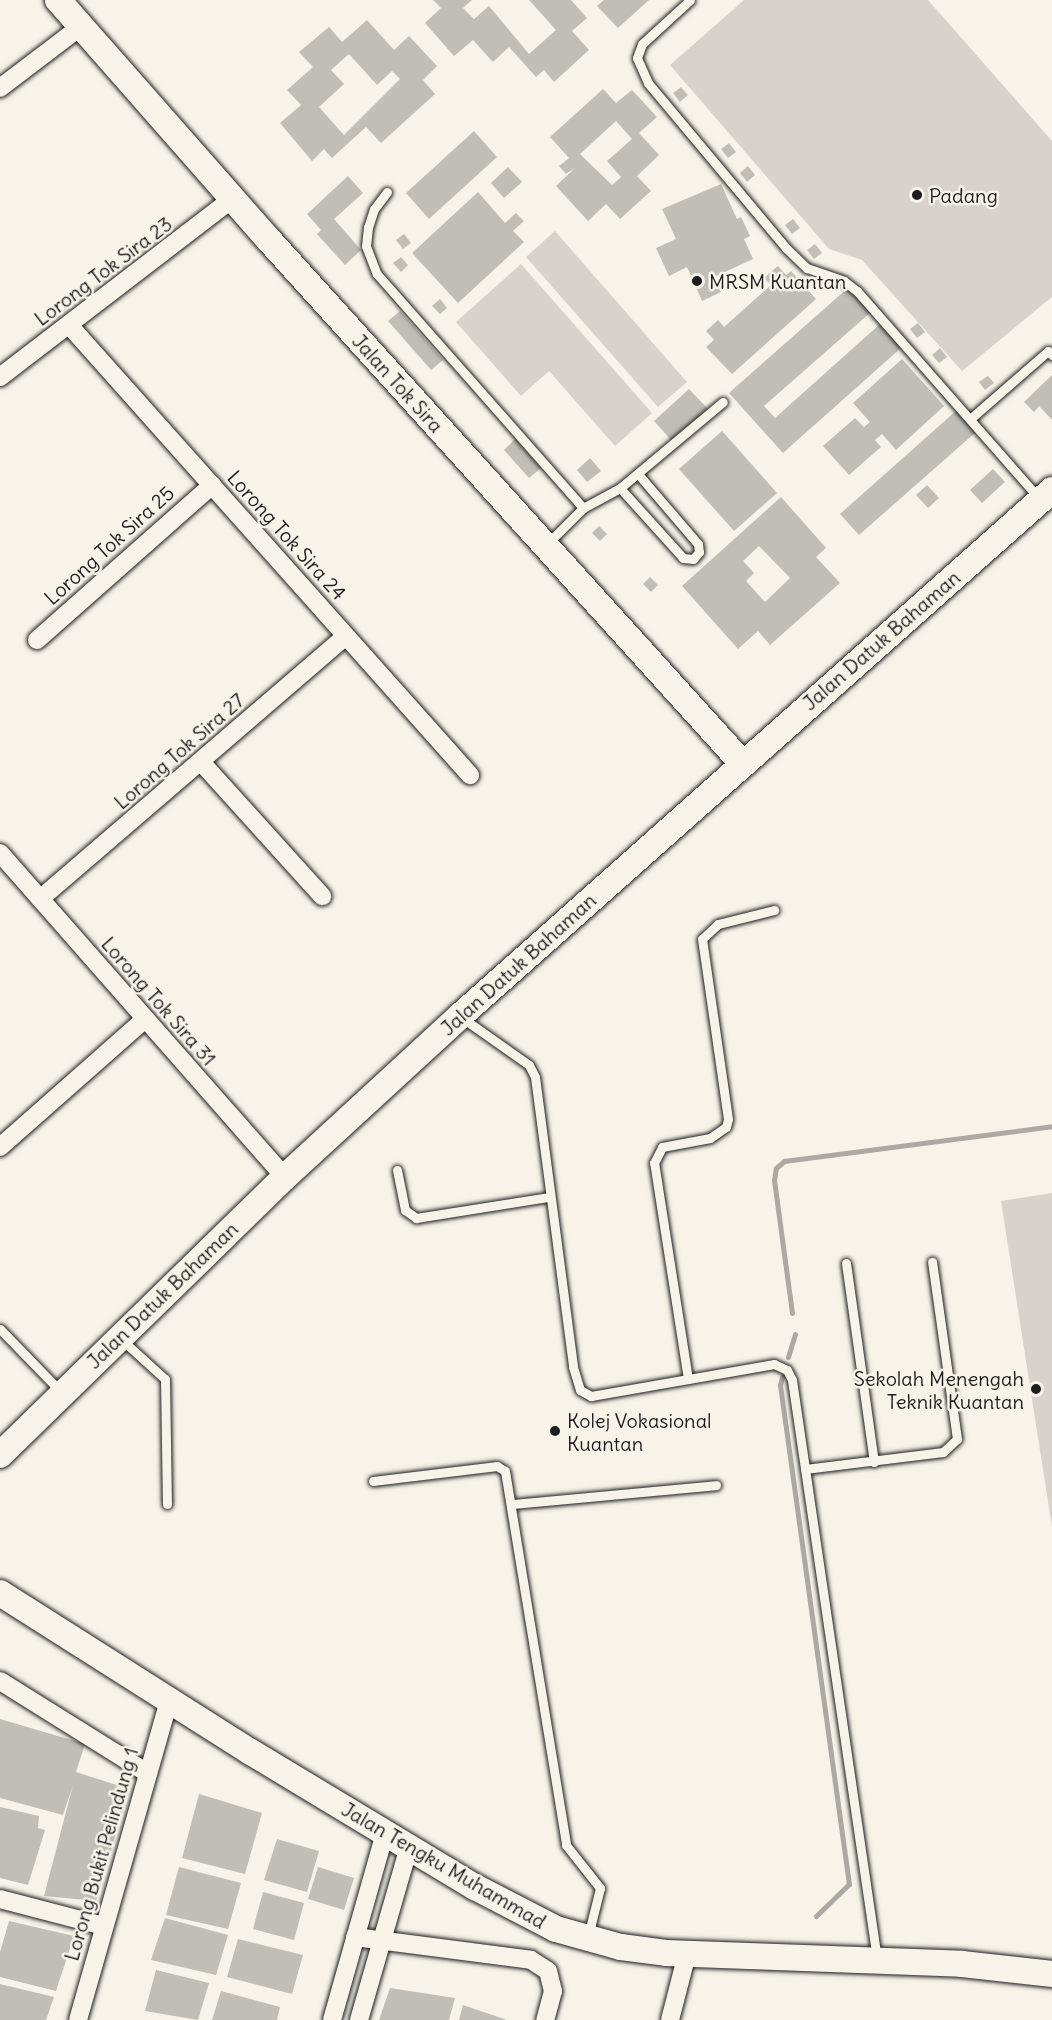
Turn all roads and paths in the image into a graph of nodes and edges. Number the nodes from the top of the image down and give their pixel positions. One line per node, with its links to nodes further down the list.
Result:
1 (690, 0): 11 (lane)
2 (62, 1): 3 (street, Jalan Tok Sira)
3 (81, 27): 4 (street); 6 (street, Jalan Tok Sira)
4 (0, 88)
5 (387, 192): 16 (lane)
6 (232, 200): 7 (street, Lorong Tok Sira 23); 17 (street, Jalan Tok Sira)
7 (69, 325): 9 (street, Lorong Tok Sira 23); 13 (street, Lorong Tok Sira 24)
8 (1052, 355): 11 (lane)
9 (0, 377)
10 (723, 402): 12 (lane)
11 (970, 419): 15 (lane)
12 (638, 474): 14 (lane); 14 (lane)
13 (212, 485): 18 (street, Lorong Tok Sira 24); 19 (street, Lorong Tok Sira 25)
14 (620, 488): 16 (lane)
15 (1046, 495): 21 (street, Jalan Datuk Bahaman)
16 (583, 508): 17 (lane)
17 (545, 545): 21 (street, Jalan Tok Sira)
18 (346, 636): 20 (street, Lorong Tok Sira 27); 22 (street, Lorong Tok Sira 24)
19 (37, 640)
20 (201, 762): 24 (street); 25 (street, Lorong Tok Sira 27)
21 (742, 763): 27 (street, Jalan Datuk Bahaman)
22 (470, 775)
23 (0, 854): 25 (street, Lorong Tok Sira 31)
24 (322, 896)
25 (40, 899): 28 (street, Lorong Tok Sira 31)
26 (774, 910): 37 (lane)
27 (460, 1016): 31 (street, Jalan Datuk Bahaman); 32 (lane)
28 (145, 1019): 29 (street); 31 (street, Lorong Tok Sira 31)
29 (0, 1147)
30 (397, 1170): 32 (lane)
31 (285, 1177): 36 (street, Jalan Datuk Bahaman)
32 (549, 1197): 37 (lane)
33 (932, 1262): 40 (lane)
34 (846, 1263): 40 (lane)
35 (0, 1329): 38 (lane)
36 (118, 1337): 38 (street, Jalan Datuk Bahaman); 44 (lane)
37 (688, 1379): 41 (lane)
38 (61, 1392): 39 (street, Jalan Datuk Bahaman)
39 (4, 1454)
40 (874, 1462): 41 (lane)
41 (805, 1469): 60 (lane)
42 (373, 1481): 45 (lane)
43 (716, 1485): 45 (lane)
44 (167, 1504)
45 (513, 1504): 57 (lane)
46 (0, 1571): 48 (street)
47 (0, 1593): 48 (street, Jalan Tengku Muhammad)
48 (27, 1611): 50 (street, Jalan Tengku Muhammad)
49 (0, 1681): 51 (street)
50 (169, 1701): 51 (street, Lorong Bukit Pelindung 1); 52 (street, Jalan Tengku Muhammad)
51 (147, 1773): 55 (street, Lorong Bukit Pelindung 1)
52 (386, 1833): 53 (street, Jalan Tengku Muhammad); 56 (street)
53 (409, 1847): 57 (street, Jalan Tengku Muhammad); 58 (street)
54 (0, 1899): 55 (street)
55 (104, 1926): 62 (street, Lorong Bukit Pelindung 1)
56 (355, 1937): 58 (street); 63 (street)
57 (588, 1939): 59 (street, Jalan Tengku Muhammad)
58 (381, 1941): 64 (street); 65 (street)
59 (687, 1954): 60 (street, Jalan Tengku Muhammad); 66 (street)
60 (877, 1961): 61 (street, Jalan Tengku Muhammad)
61 (1052, 1974)
62 (78, 2020)
63 (332, 2020)
64 (359, 2020)
65 (545, 2020)
66 (670, 2020)

